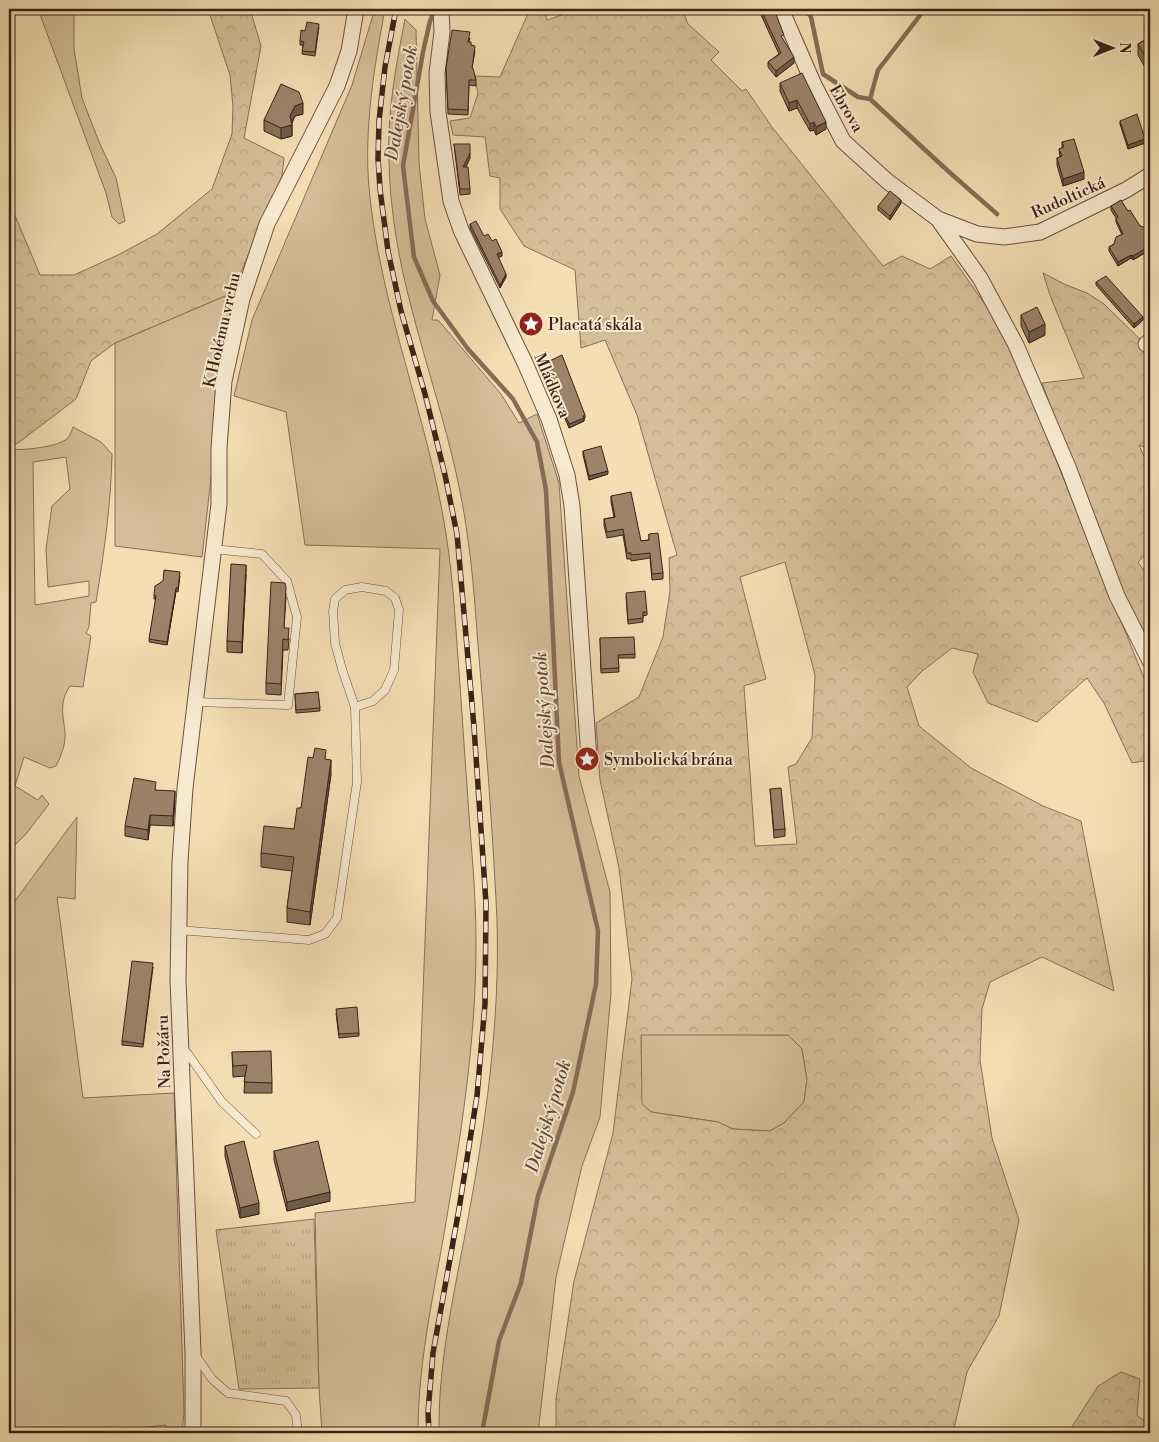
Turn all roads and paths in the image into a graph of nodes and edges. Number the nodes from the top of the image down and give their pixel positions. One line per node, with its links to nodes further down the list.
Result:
1 (356, 9): 6 (street, K Holému vrchu)
2 (441, 9): 11 (street, Mládkova)
3 (781, 9): 5 (street, Ebrova)
4 (1150, 175): 5 (street, Rudoltická)
5 (938, 219): 7 (street)
6 (213, 549): 8 (street, K Holému vrchu); 9 (lane)
7 (1150, 661)
8 (198, 679): 9 (street, Na Požáru)
9 (196, 702): 12 (street, Na Požáru)
10 (355, 707): 10 (lane); 12 (lane)
11 (589, 759)
12 (178, 930): 13 (street, Na Požáru)
13 (181, 1047): 14 (lane); 15 (street, Na Požáru)
14 (256, 1134)
15 (193, 1352): 16 (street, Na Požáru); 17 (lane)
16 (193, 1429)
17 (298, 1433)

